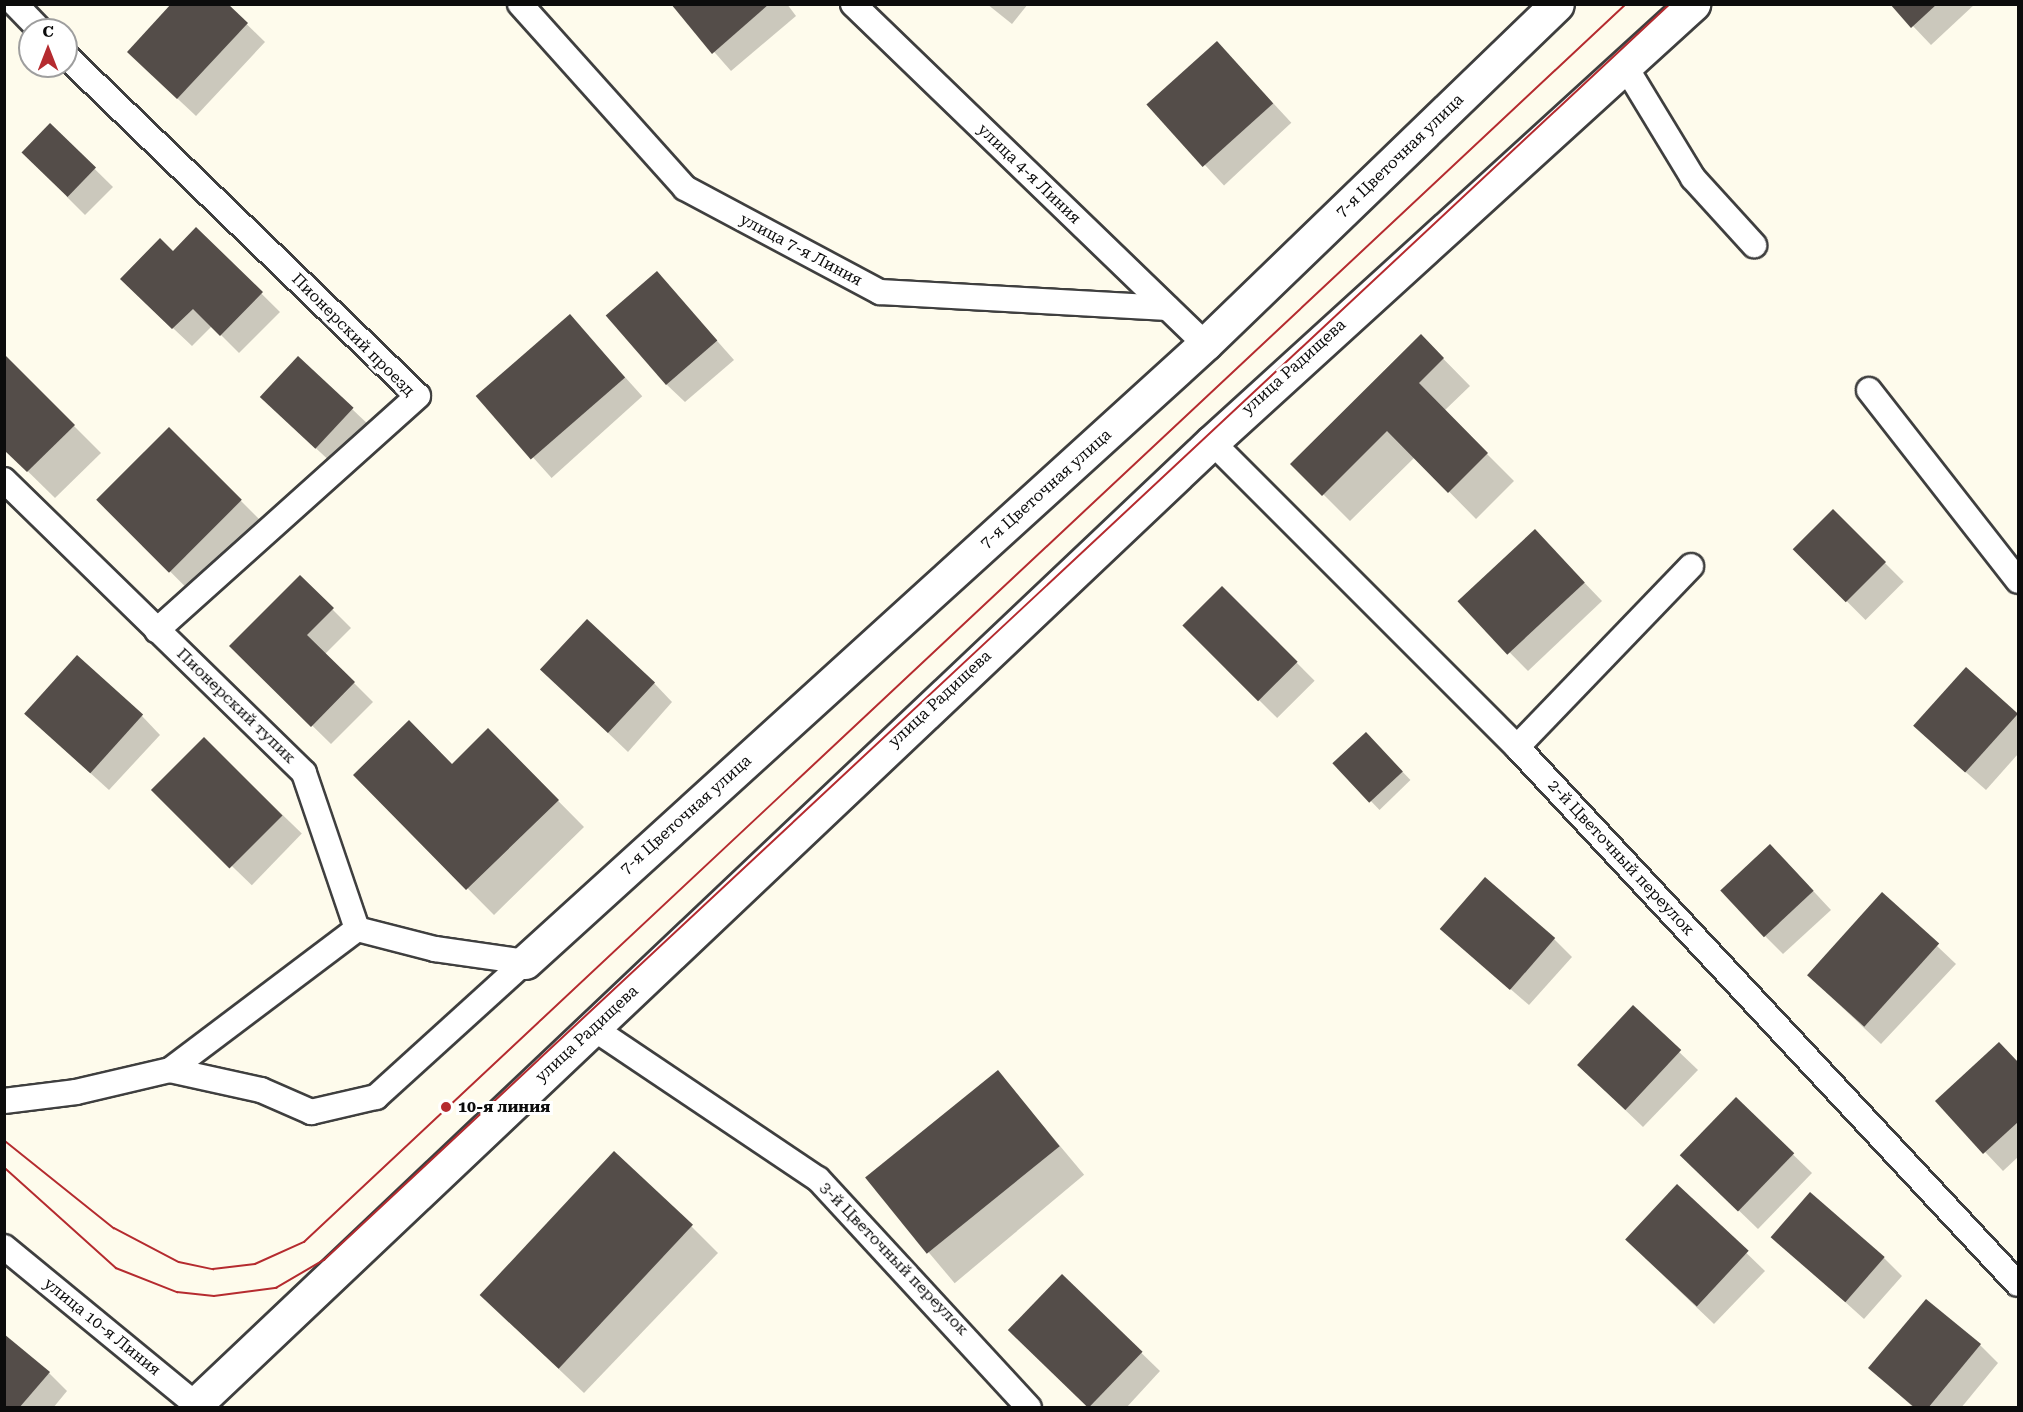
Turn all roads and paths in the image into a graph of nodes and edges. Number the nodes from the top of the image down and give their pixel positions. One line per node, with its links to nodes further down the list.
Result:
1 (15, 4): 6 (lane)
2 (520, 4): 10 (lane, улица 7-я Линия)
3 (853, 4): 10 (lane, улица 4-я Линия)
4 (1557, 4): 11 (street, 7-я Цветочная улица)
5 (1693, 4): 7 (street, улица Радищева)
6 (28, 18)
7 (1625, 66): 9 (lane); 13 (street, улица Радищева)
8 (78, 68): 17 (lane, Пионерский проезд)
9 (1754, 245)
10 (1168, 308): 11 (lane, улица 4-я Линия)
11 (1205, 344): 20 (street, 7-я Цветочная улица)
12 (1869, 390): 16 (lane)
13 (1212, 442): 18 (lane, 2-й Цветочный переулок); 21 (street, улица Радищева)
14 (4, 480): 17 (lane, Пионерский тупик)
15 (1691, 566): 18 (lane)
16 (2019, 581)
17 (157, 630): 19 (lane, Пионерский тупик)
18 (1517, 747): 25 (lane, 2-й Цветочный переулок)
19 (357, 929): 20 (lane); 22 (lane)
20 (525, 962): 22 (lane)
21 (593, 1028): 26 (street, улица Радищева); 27 (lane, 3-й Цветочный переулок)
22 (170, 1070): 23 (lane)
23 (4, 1101)
24 (4, 1247): 26 (lane, улица 10-я Линия)
25 (2019, 1284)
26 (198, 1406)
27 (1029, 1407)

